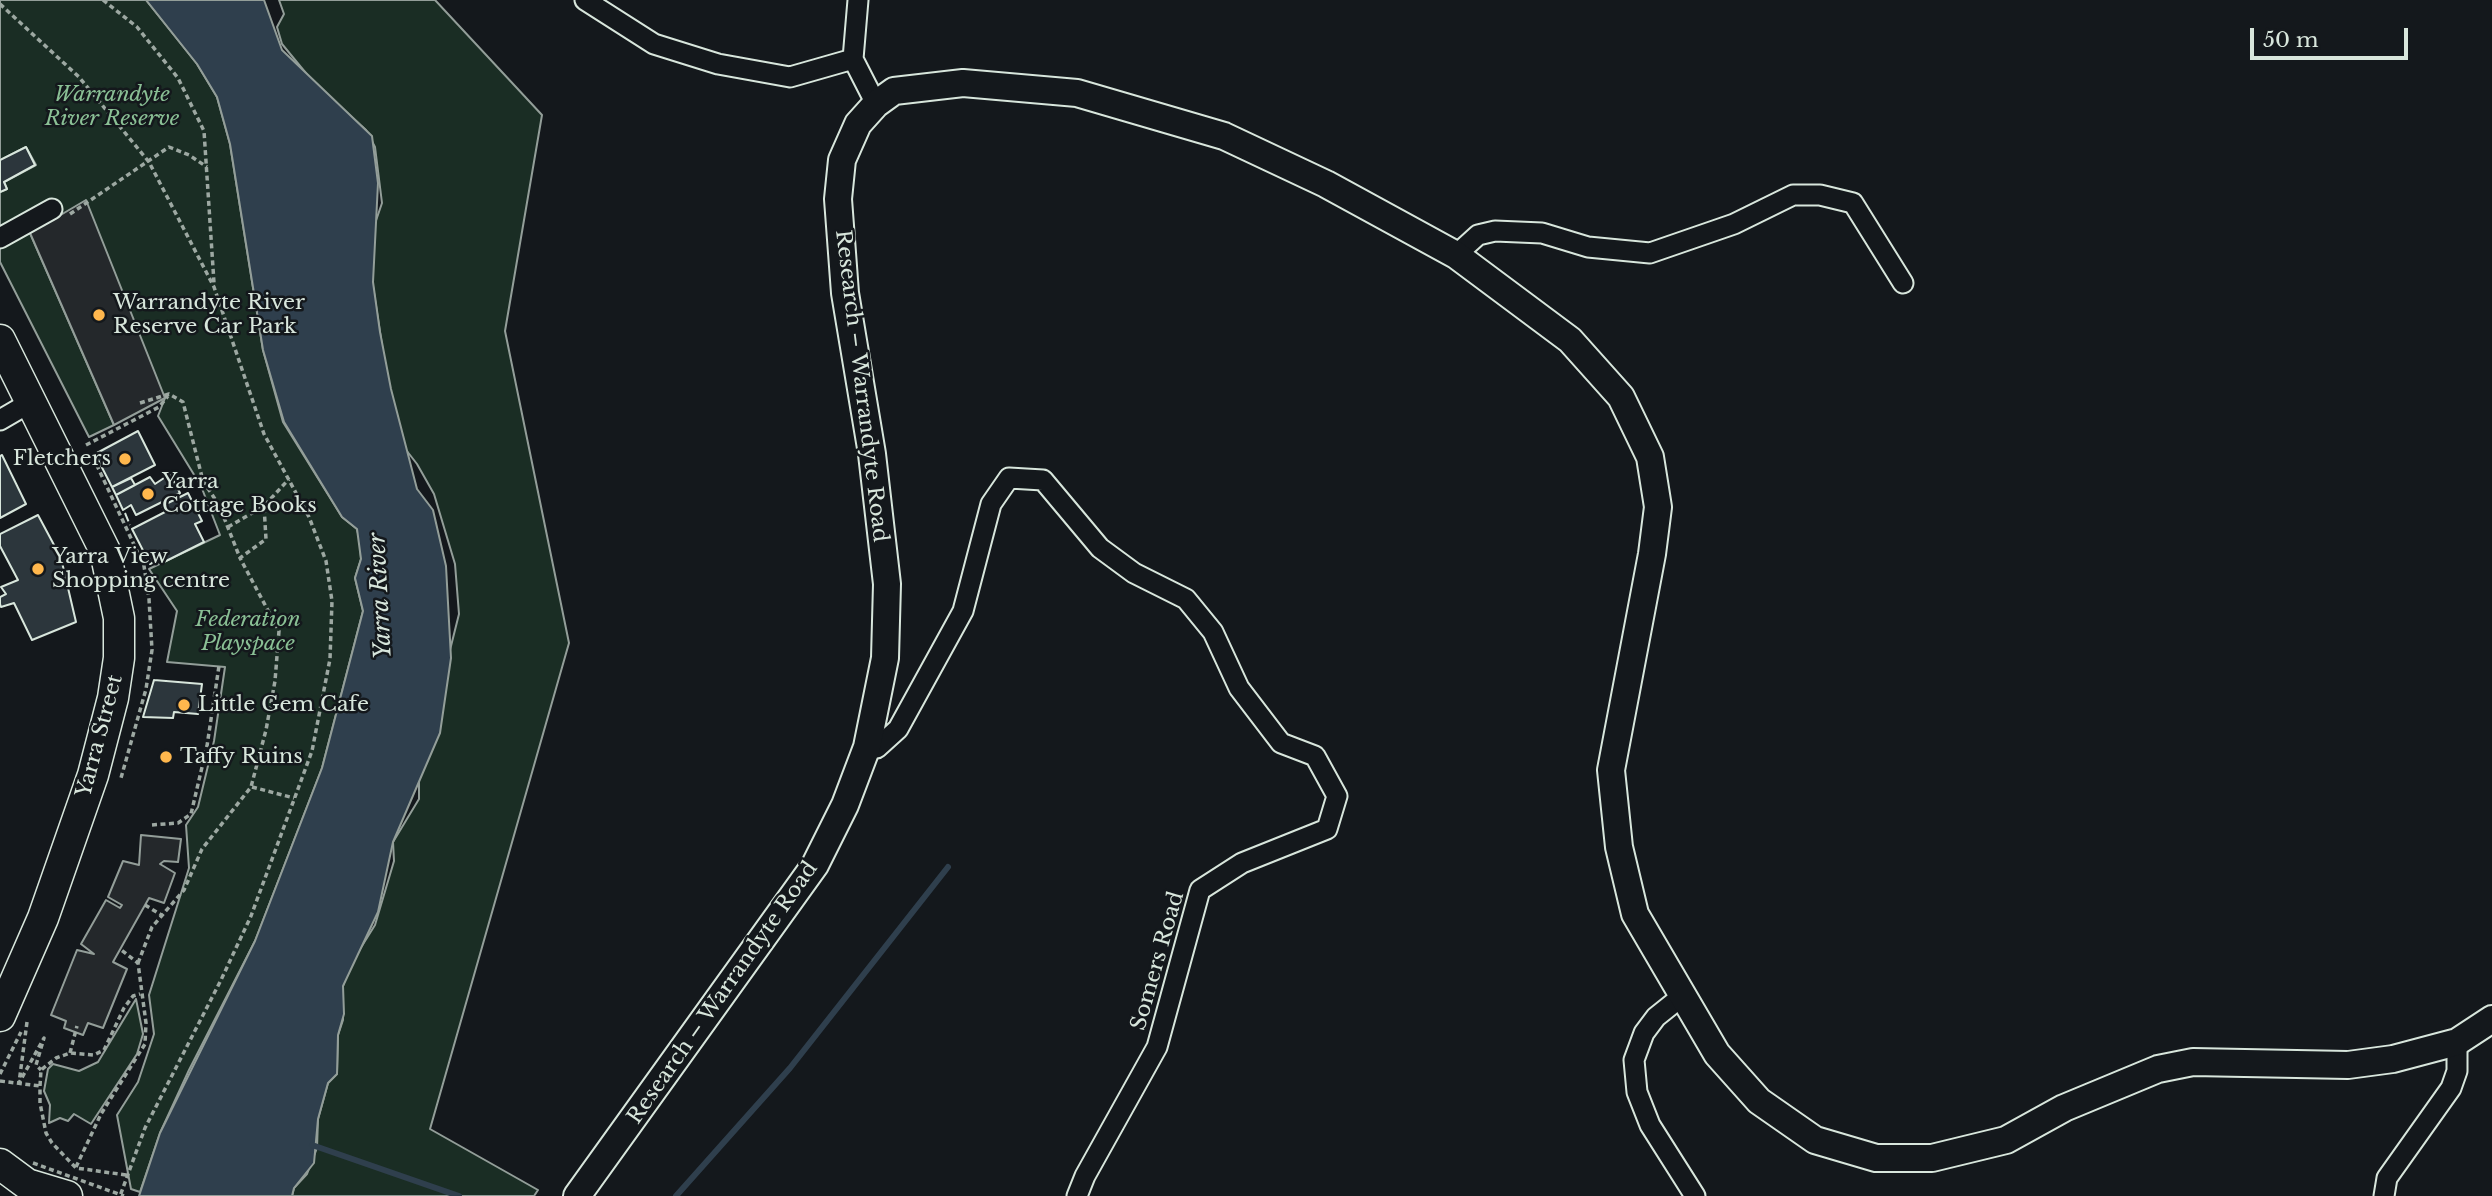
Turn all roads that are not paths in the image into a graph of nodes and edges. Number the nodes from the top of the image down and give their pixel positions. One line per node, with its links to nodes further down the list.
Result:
1 (585, 0): 3 (street)
2 (858, 0): 3 (street)
3 (853, 59): 4 (street)
4 (876, 104): 7 (main road, Research – Warrandyte Road); 12 (main road, Research – Warrandyte Road)
5 (60, 212): 6 (street)
6 (0, 238)
7 (1456, 255): 8 (street); 13 (main road, Research – Warrandyte Road)
8 (1903, 283)
9 (0, 340): 10 (main road, Yarra Street)
10 (31, 402): 11 (street); 14 (main road, Yarra Street)
11 (0, 420)
12 (867, 747): 20 (main road, Research – Warrandyte Road); 21 (street, Somers Road)
13 (1681, 998): 16 (main road, Research – Warrandyte Road); 22 (street)
14 (14, 1017)
15 (2492, 1019): 16 (main road, Research – Warrandyte Road)
16 (2457, 1042): 23 (street)
17 (0, 1164): 18 (main road)
18 (20, 1179): 19 (main road)
19 (69, 1191)
20 (577, 1196)
21 (1077, 1196)
22 (1695, 1196)
23 (2384, 1196)

